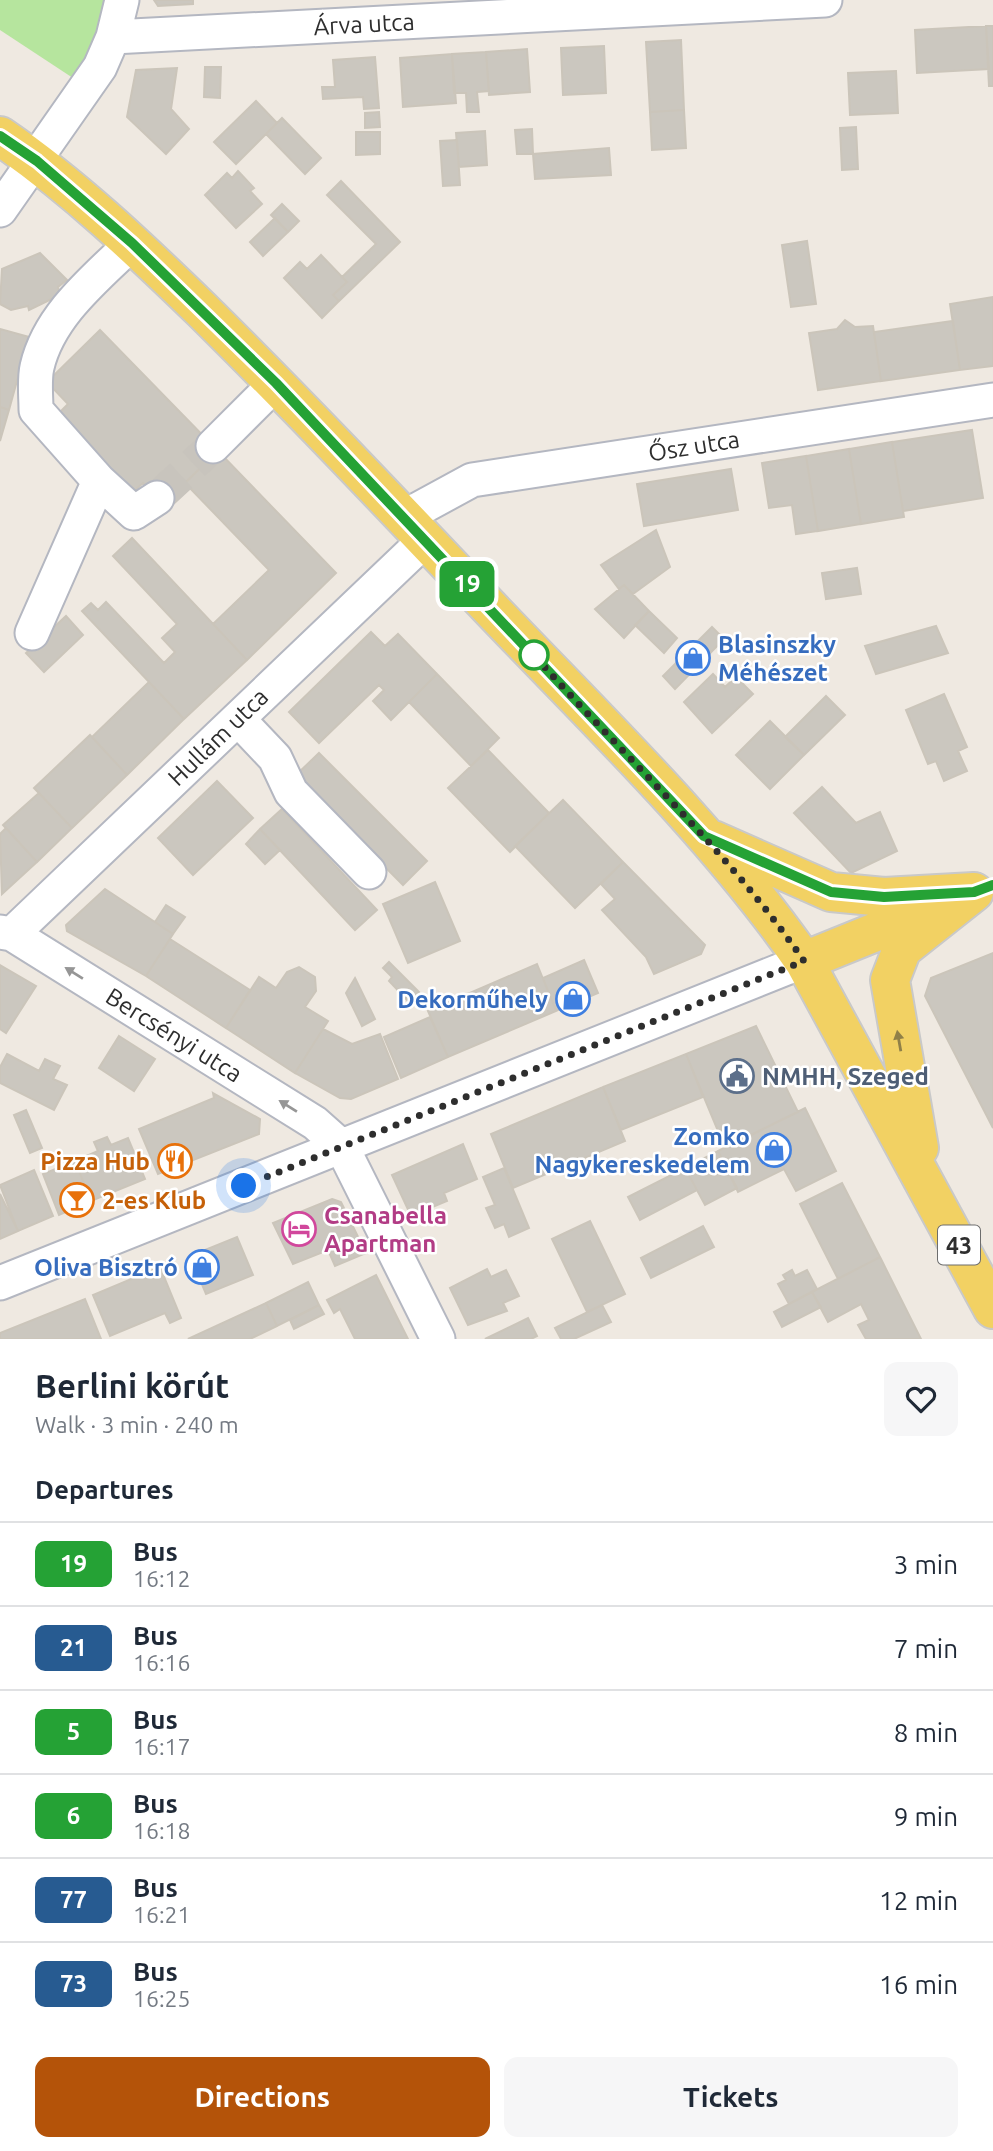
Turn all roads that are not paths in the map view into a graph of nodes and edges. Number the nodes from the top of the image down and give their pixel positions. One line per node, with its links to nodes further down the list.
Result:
1 (122, 0): 3 (street)
2 (825, 0): 3 (street, Árva utca)
3 (113, 37): 5 (street)
4 (0, 136): 5 (main road, 43)
5 (37, 161): 6 (street); 7 (main road, 43)
6 (0, 210)
7 (132, 243): 8 (main road, 43); 11 (street)
8 (276, 383): 10 (street); 13 (main road, 43)
9 (993, 400): 13 (street, Ősz utca)
10 (213, 446)
11 (99, 481): 12 (street); 14 (street)
12 (158, 498)
13 (414, 528): 15 (street, Hullám utca); 16 (main road, 43)
14 (32, 633)
15 (238, 719): 17 (street); 19 (street, Hullám utca)
16 (704, 836): 18 (main road); 20 (main road, 43)
17 (369, 872)
18 (983, 889): 20 (main road); 22 (main road, one-way to 18)
19 (6, 933): 21 (street, Bercsényi utca, one-way to 19)
20 (804, 961): 21 (street); 22 (main road, 43)
21 (342, 1147): 23 (street); 25 (street)
22 (925, 1181): 24 (main road, 43)
23 (0, 1283)
24 (993, 1309)
25 (438, 1339)

